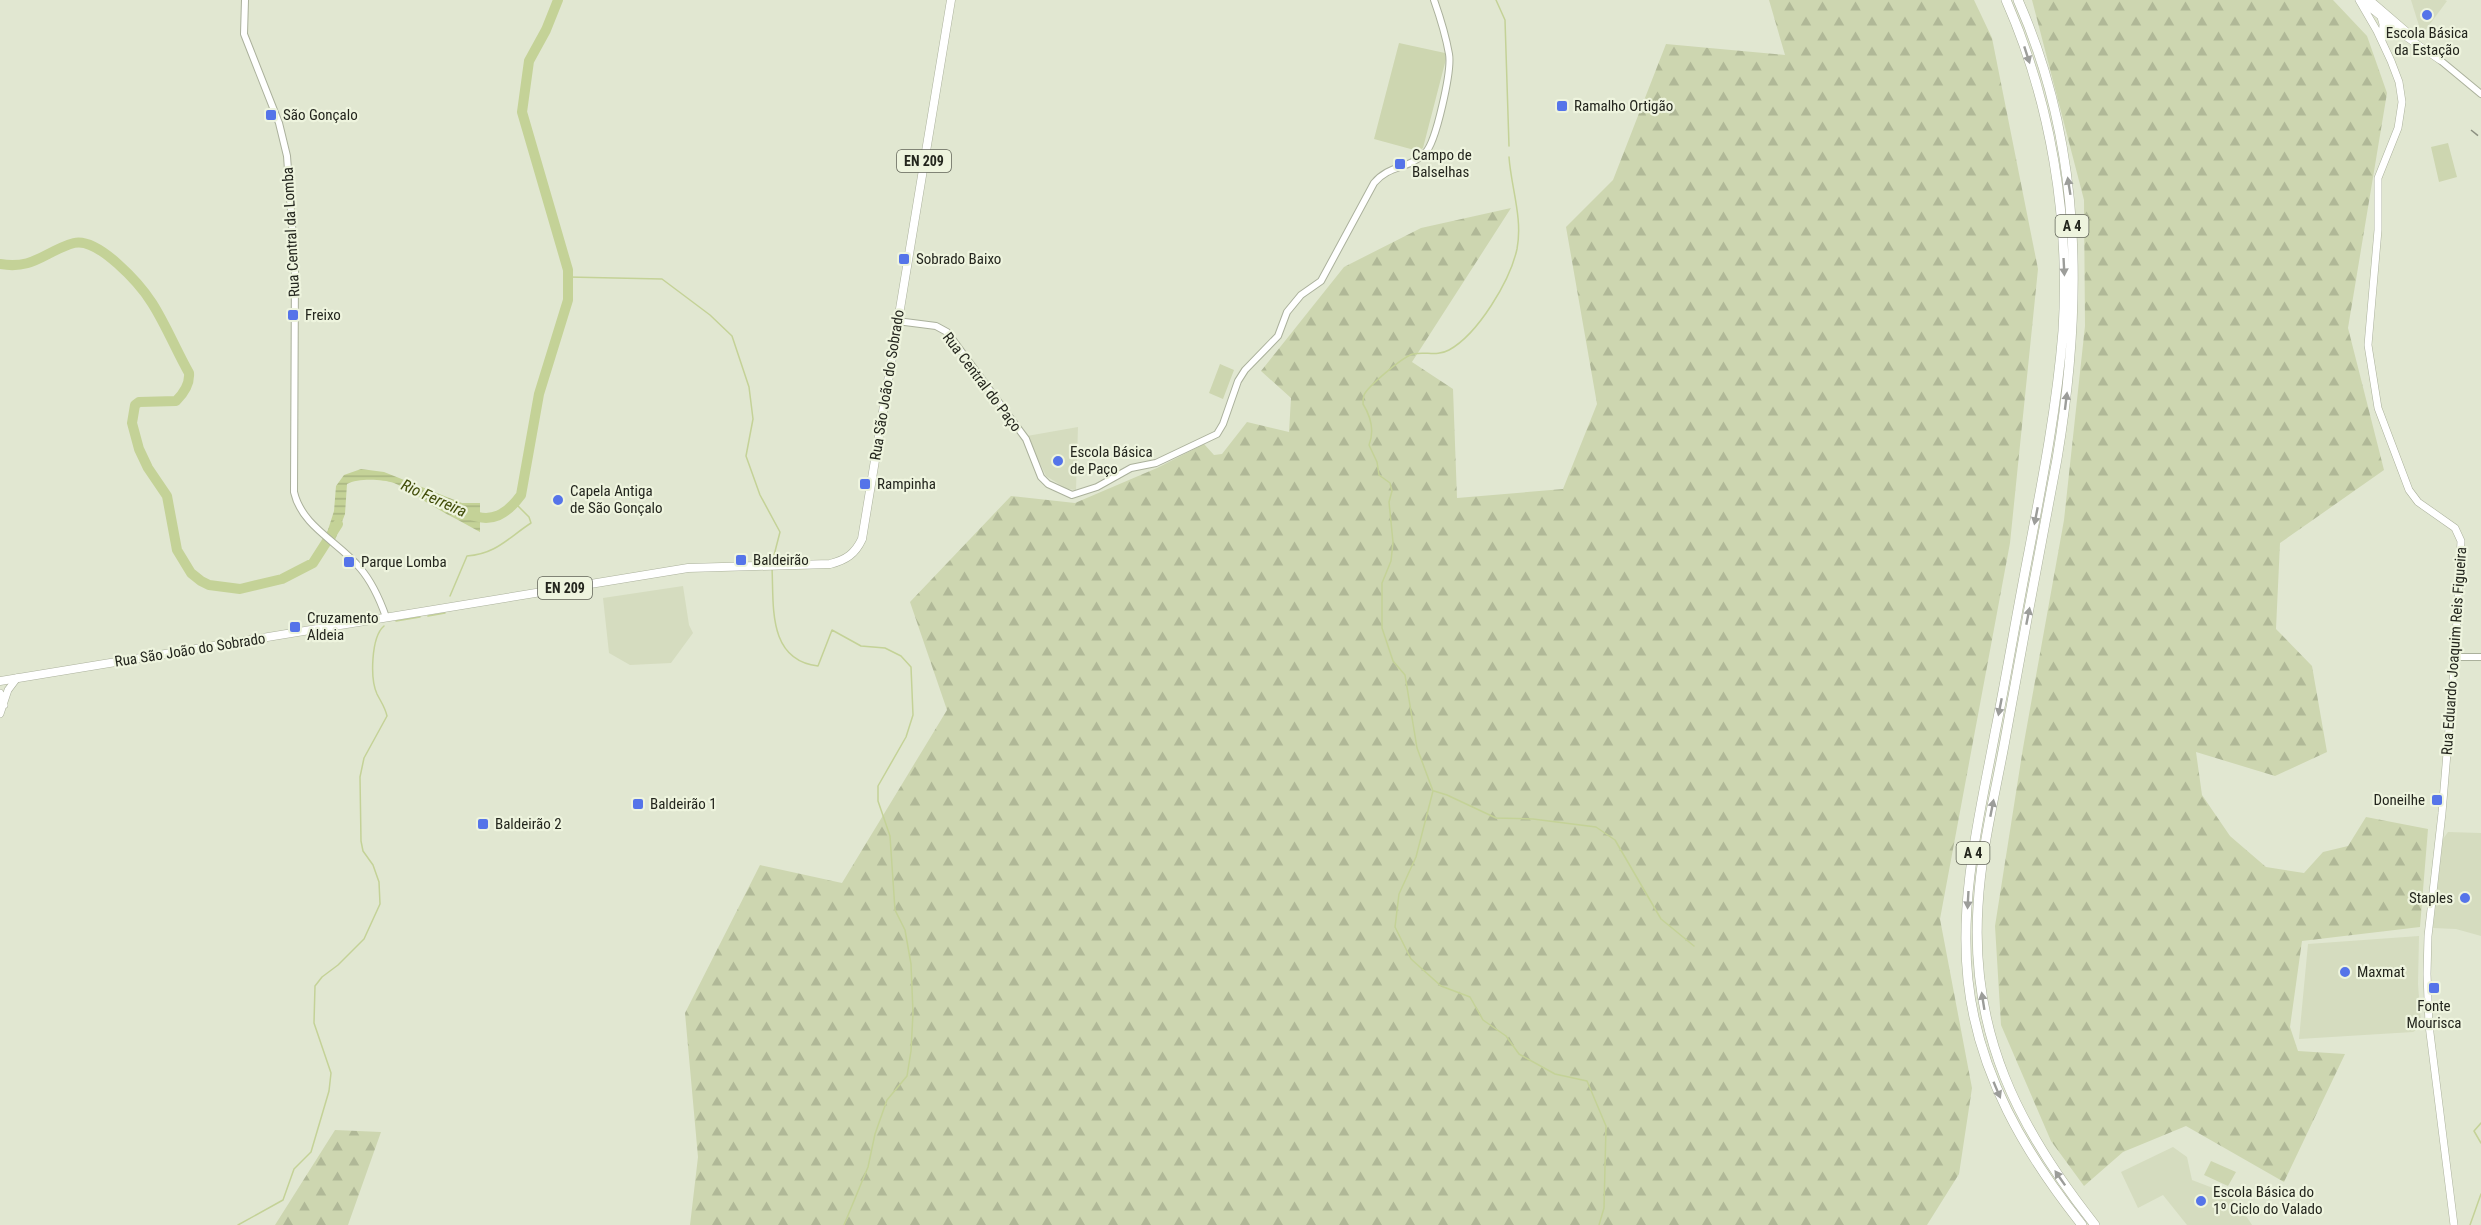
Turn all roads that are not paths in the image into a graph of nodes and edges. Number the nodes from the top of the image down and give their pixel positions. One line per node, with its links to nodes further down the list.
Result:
1 (245, 0): 14 (street, Rua Central da Lomba)
2 (951, 0): 13 (main road, Rua São João do Sobrado / EN 209)
3 (1434, 0): 13 (street, Rua Central do Paço)
4 (2006, 0): 23 (highway, A 4, one-way to 23)
5 (2018, 0): 24 (highway, A 4, one-way to 5)
6 (2360, 0): 7 (main road); 10 (main road)
7 (2374, 3): 8 (main road); 10 (main road); 11 (main road)
8 (2381, 18): 9 (main road); 10 (main road)
9 (2396, 29): 10 (main road); 11 (main road)
10 (2380, 31): 15 (main road, Rua Eduardo Joaquim Reis Figueira)
11 (2440, 60): 12 (street)
12 (2481, 94)
13 (897, 321): 14 (main road, Rua São João do Sobrado / EN 209)
14 (386, 617): 17 (main road, Rua São João do Sobrado / EN 209)
15 (2455, 657): 16 (street); 25 (main road, Rua Eduardo Joaquim Reis Figueira)
16 (2481, 657)
17 (17, 678): 18 (main road, Rua São João do Sobrado / EN 209); 19 (main road)
18 (1, 683): 19 (main road)
19 (8, 690): 21 (main road)
20 (0, 693): 21 (main road)
21 (4, 705): 22 (main road)
22 (0, 714)
23 (2082, 1225)
24 (2095, 1225)
25 (2454, 1225)

